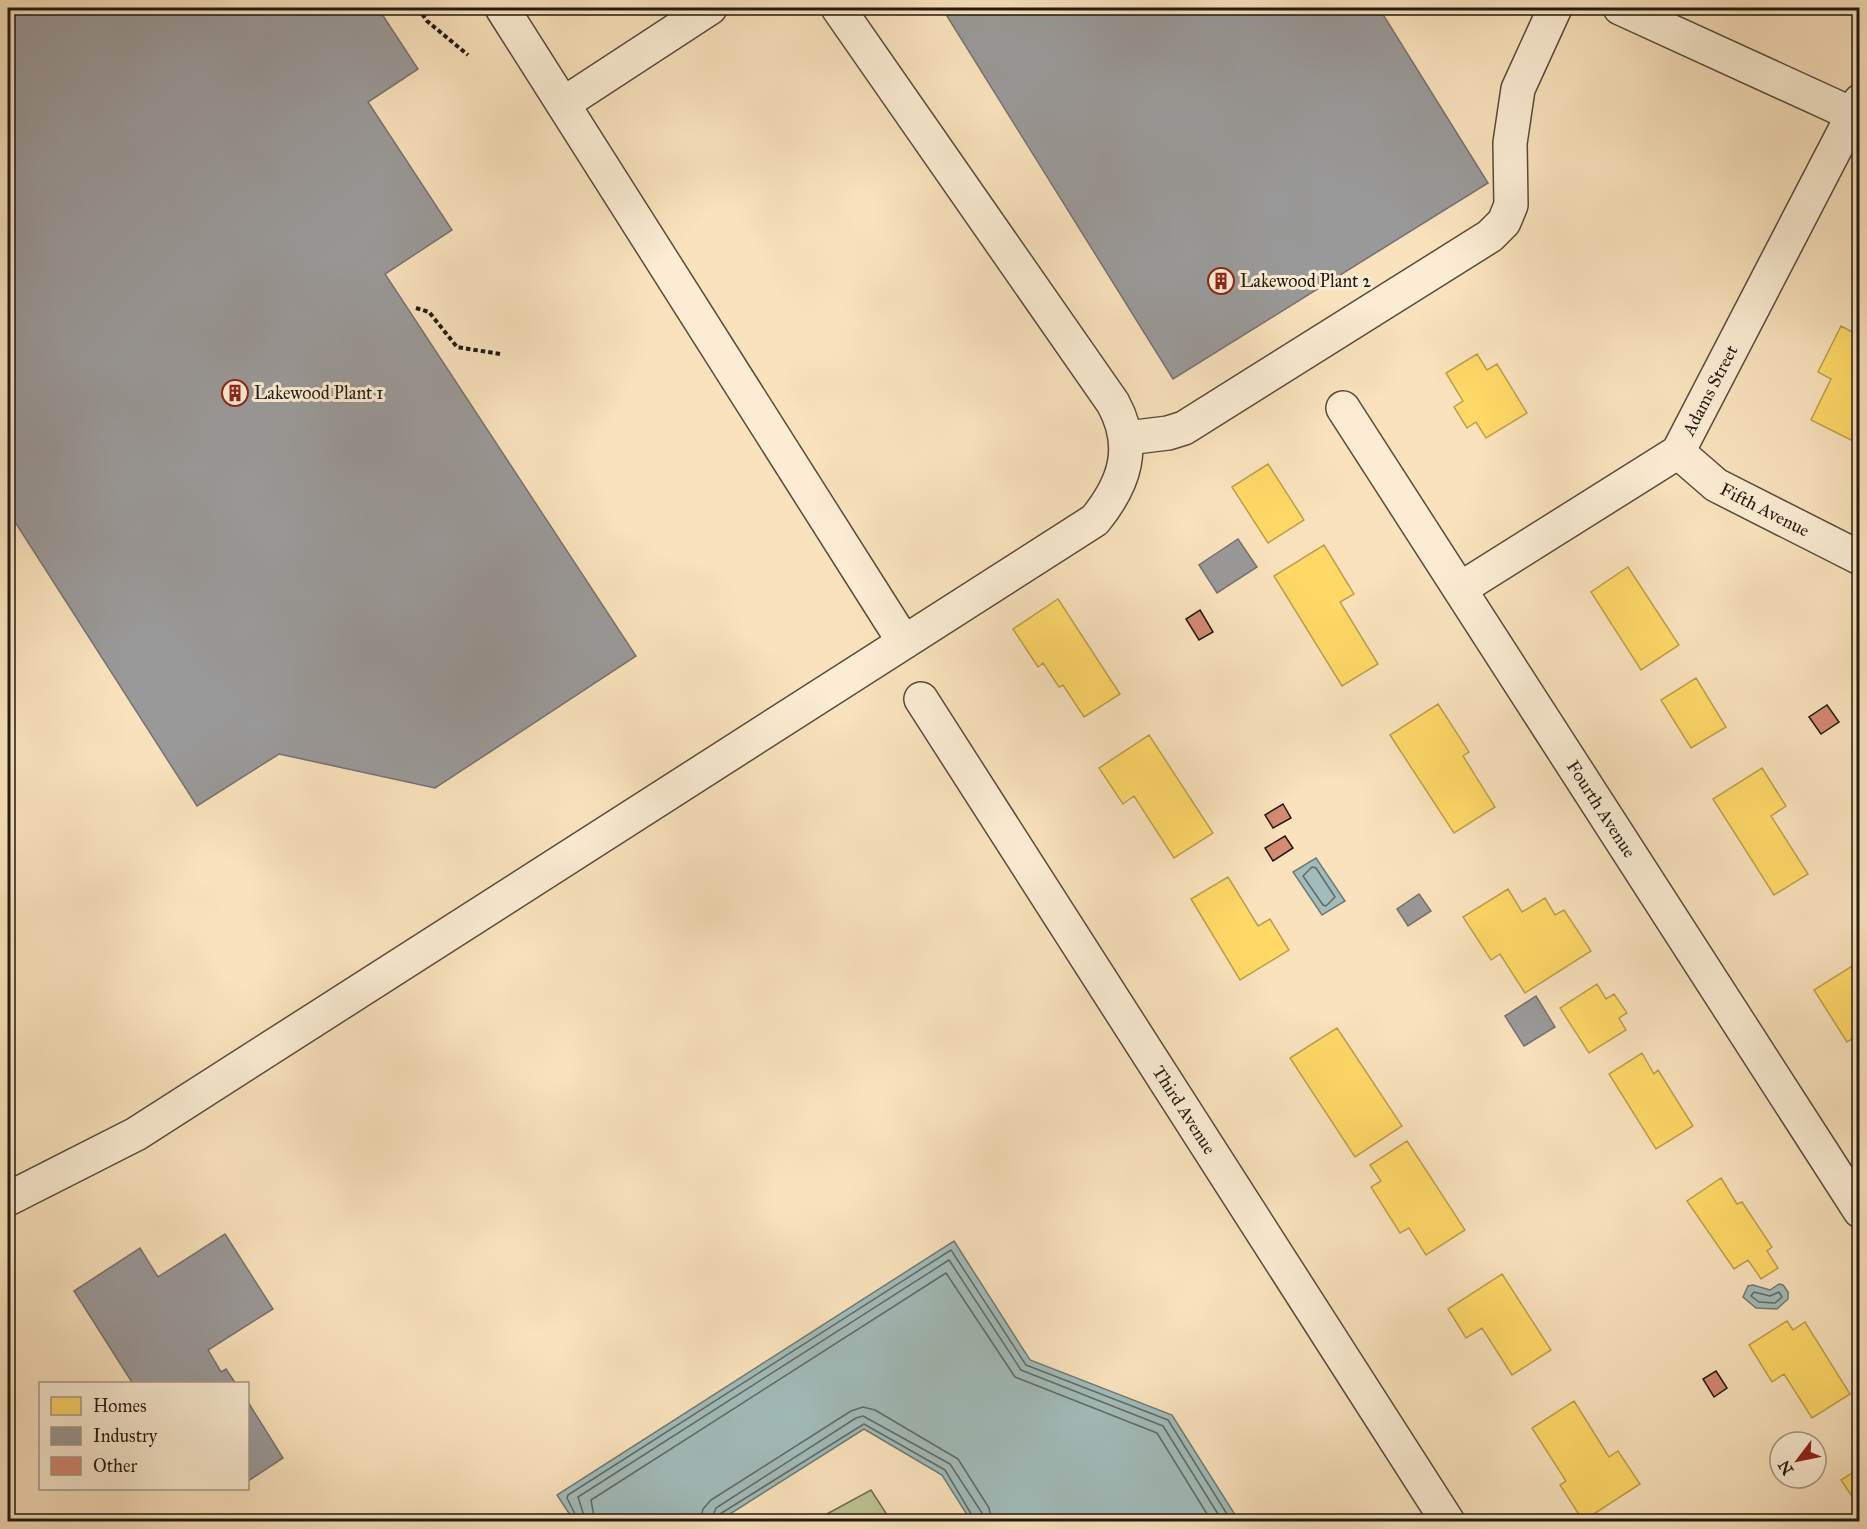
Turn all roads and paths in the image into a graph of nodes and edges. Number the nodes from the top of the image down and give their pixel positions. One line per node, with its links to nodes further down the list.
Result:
1 (418, 8): 7 (path)
2 (502, 8): 8 (street)
3 (710, 8): 8 (street)
4 (838, 8): 13 (street)
5 (1555, 8): 13 (street)
6 (1620, 8): 9 (street)
7 (468, 55)
8 (563, 104): 17 (street)
9 (1856, 107): 14 (street, Adams Street)
10 (416, 308): 11 (path)
11 (500, 354)
12 (1343, 408): 16 (street, Fourth Avenue)
13 (1127, 438): 17 (street)
14 (1678, 452): 15 (street, Fifth Avenue); 16 (street, Adams Street)
15 (1860, 558)
16 (1460, 589): 20 (street, Fourth Avenue)
17 (904, 642): 19 (street)
18 (921, 699): 21 (street, Third Avenue)
19 (8, 1199)
20 (1860, 1211)
21 (1448, 1521)

